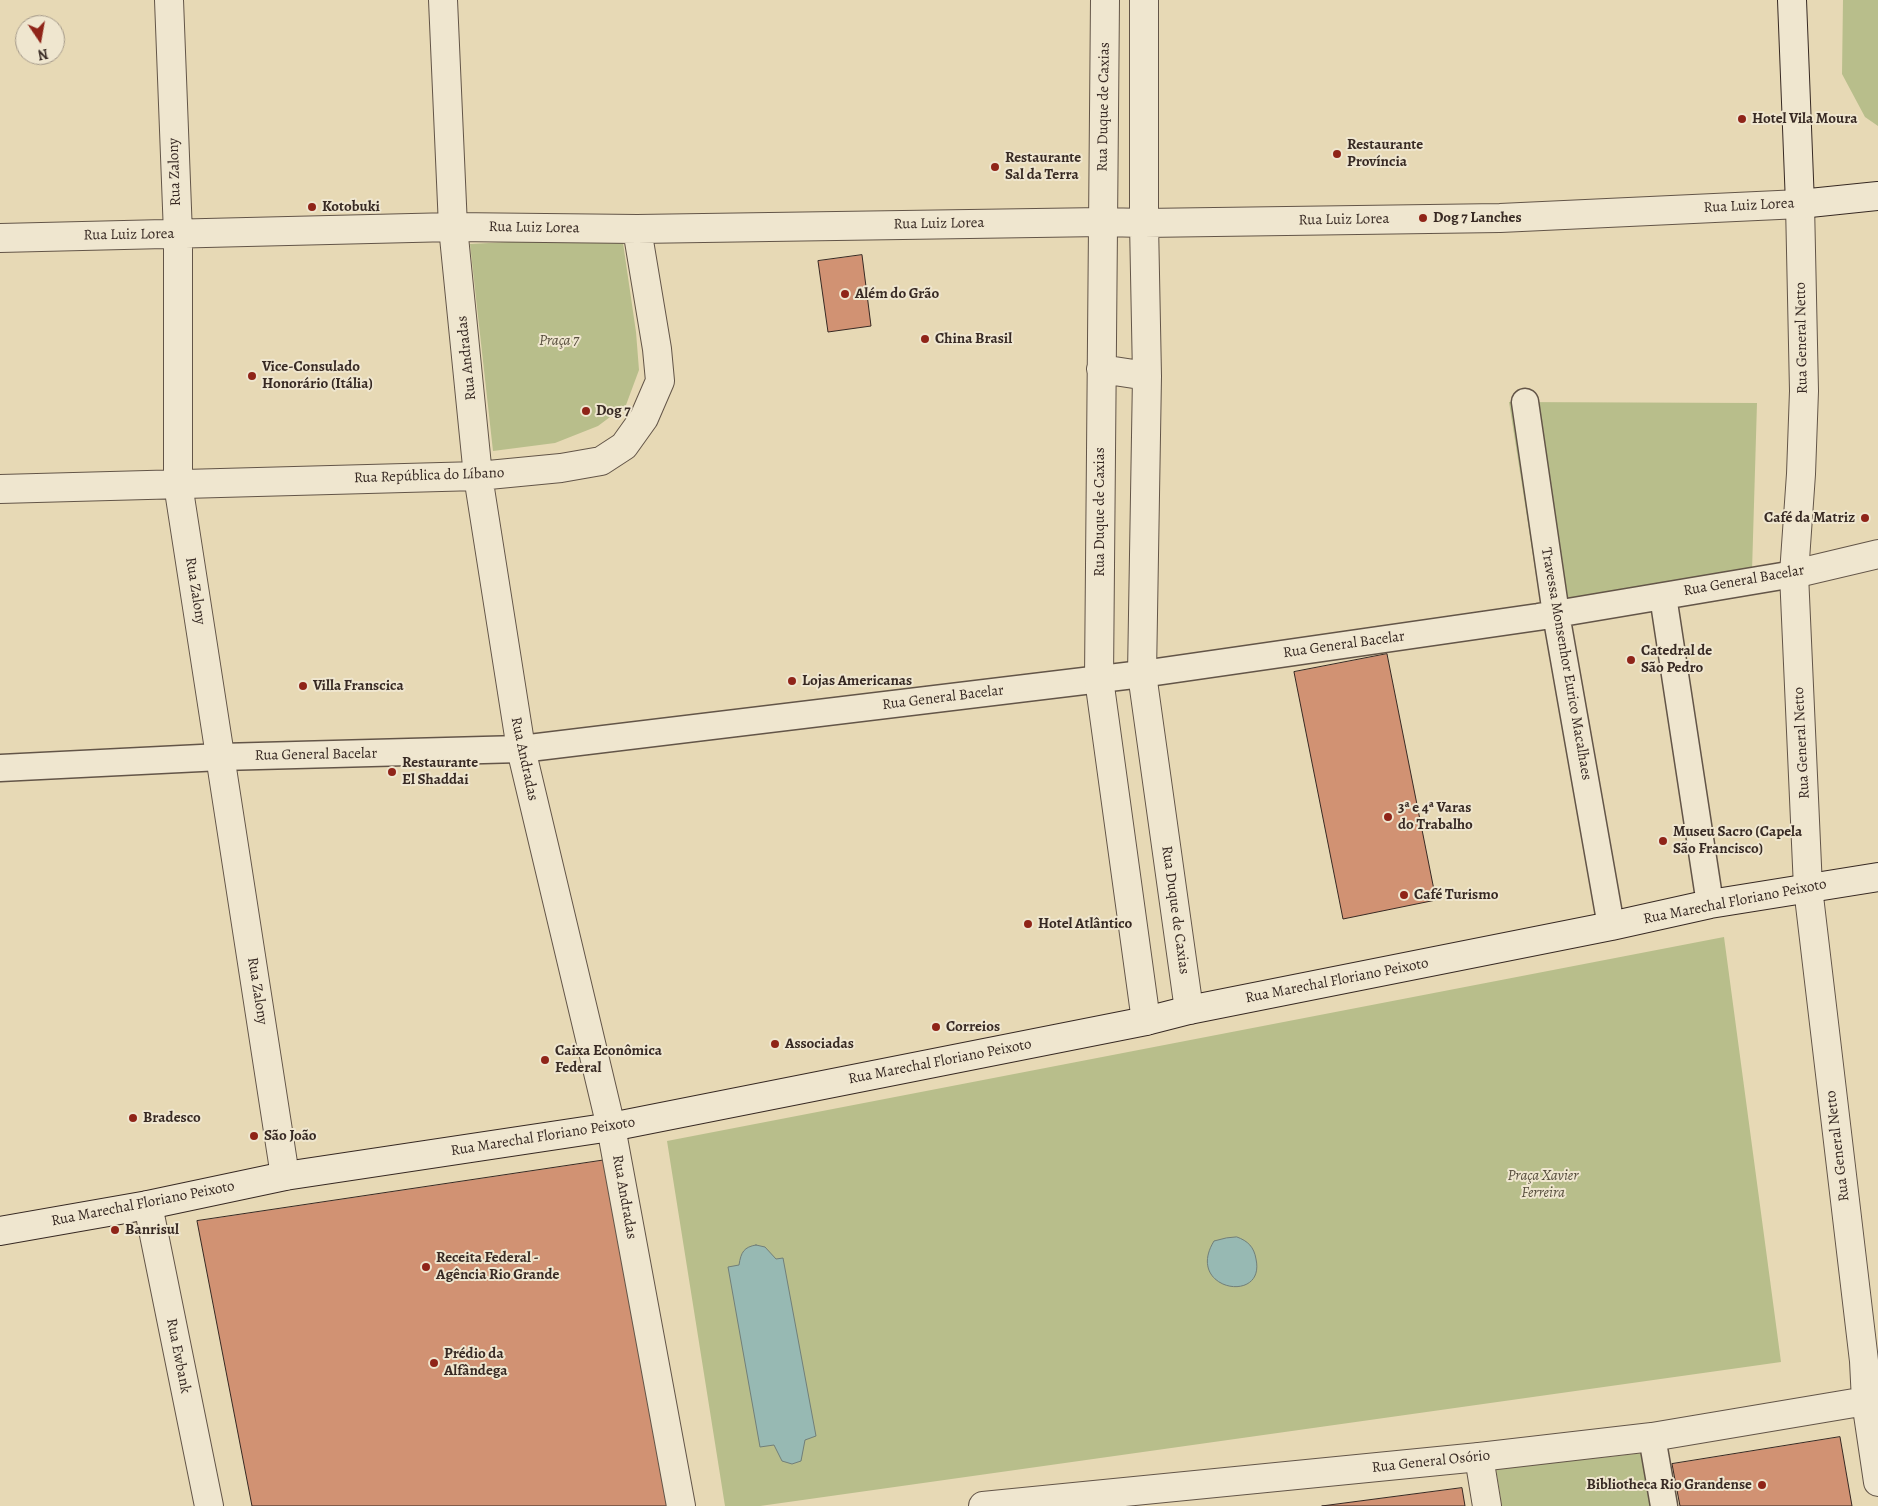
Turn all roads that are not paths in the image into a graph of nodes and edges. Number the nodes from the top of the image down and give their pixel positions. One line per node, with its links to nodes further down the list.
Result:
1 (169, 0): 14 (street, Rua Zalony)
2 (443, 0): 12 (street, Rua Andradas)
3 (1105, 0): 6 (street, Rua Duque de Caxias)
4 (1144, 0): 7 (street, Rua Duque de Caxias)
5 (1792, 0): 9 (street, Rua General Netto)
6 (1105, 30): 7 (street); 10 (street, Rua Duque de Caxias)
7 (1144, 32): 11 (street, Rua Duque de Caxias)
8 (1878, 196): 9 (street, Rua Luiz Lorea)
9 (1800, 204): 11 (street, Rua Luiz Lorea); 25 (street, Rua General Netto)
10 (1102, 222): 11 (street, Rua Luiz Lorea); 13 (street, Rua Luiz Lorea); 16 (street, Rua Duque de Caxias)
11 (1144, 223): 17 (street, Rua Duque de Caxias)
12 (453, 227): 13 (street, Rua Luiz Lorea); 14 (street, Rua Luiz Lorea); 19 (street, Rua Andradas)
13 (637, 229): 19 (street, Rua República do Líbano)
14 (178, 234): 15 (street, Rua Luiz Lorea); 20 (street, Rua Zalony)
15 (0, 238)
16 (1101, 369): 17 (street); 22 (street, Rua Duque de Caxias)
17 (1147, 376): 23 (street, Rua Duque de Caxias)
18 (1525, 402): 27 (street, Travessa Monsenhor Eurico Macalhaes)
19 (478, 476): 20 (street, Rua República do Líbano); 30 (street, Rua Andradas)
20 (178, 484): 21 (street, Rua República do Líbano); 31 (street, Rua Zalony)
21 (0, 489)
22 (1100, 531): 23 (street); 29 (street, Rua Duque de Caxias)
23 (1144, 533): 28 (street, Rua Duque de Caxias)
24 (1878, 554): 25 (street, Rua General Bacelar)
25 (1794, 574): 26 (street, Rua General Bacelar); 36 (street, Rua General Netto)
26 (1663, 596): 27 (street, Rua General Bacelar); 37 (street)
27 (1556, 614): 28 (street, Rua General Bacelar); 38 (street, Travessa Monsenhor Eurico Macalhaes)
28 (1142, 674): 29 (street, Rua General Bacelar); 33 (street, Rua Duque de Caxias)
29 (1099, 678): 30 (street, Rua General Bacelar); 34 (street, Rua Duque de Caxias)
30 (520, 749): 31 (street, Rua General Bacelar); 41 (street, Rua Andradas)
31 (221, 757): 32 (street, Rua General Bacelar); 42 (street, Rua Zalony)
32 (0, 768)
33 (1164, 833): 34 (street); 39 (street, Rua Duque de Caxias)
34 (1121, 839): 40 (street, Rua Duque de Caxias)
35 (1878, 877): 36 (street, Rua Marechal Floriano Peixoto)
36 (1808, 888): 37 (street, Rua Marechal Floriano Peixoto); 45 (street, Rua General Netto)
37 (1710, 904): 38 (street, Rua Marechal Floriano Peixoto)
38 (1611, 926): 39 (street, Rua Marechal Floriano Peixoto)
39 (1189, 1010): 40 (street, Rua Marechal Floriano Peixoto)
40 (1146, 1021): 41 (street, Rua Marechal Floriano Peixoto)
41 (611, 1127): 42 (street, Rua Marechal Floriano Peixoto); 51 (street, Rua Andradas)
42 (285, 1176): 43 (street, Rua Marechal Floriano Peixoto)
43 (148, 1205): 44 (street, Rua Marechal Floriano Peixoto); 50 (street, Rua Ewbank)
44 (0, 1230)
45 (1872, 1401): 46 (street, Rua General Osório); 48 (street, Rua General Netto)
46 (1652, 1437): 47 (street, Rua General Osório); 54 (street)
47 (1479, 1457): 49 (street, Rua General Osório); 53 (street)
48 (1878, 1482)
49 (1049, 1503): 52 (street, Rua General Osório)
50 (209, 1506)
51 (681, 1506)
52 (983, 1506)
53 (1487, 1506)
54 (1664, 1506)

